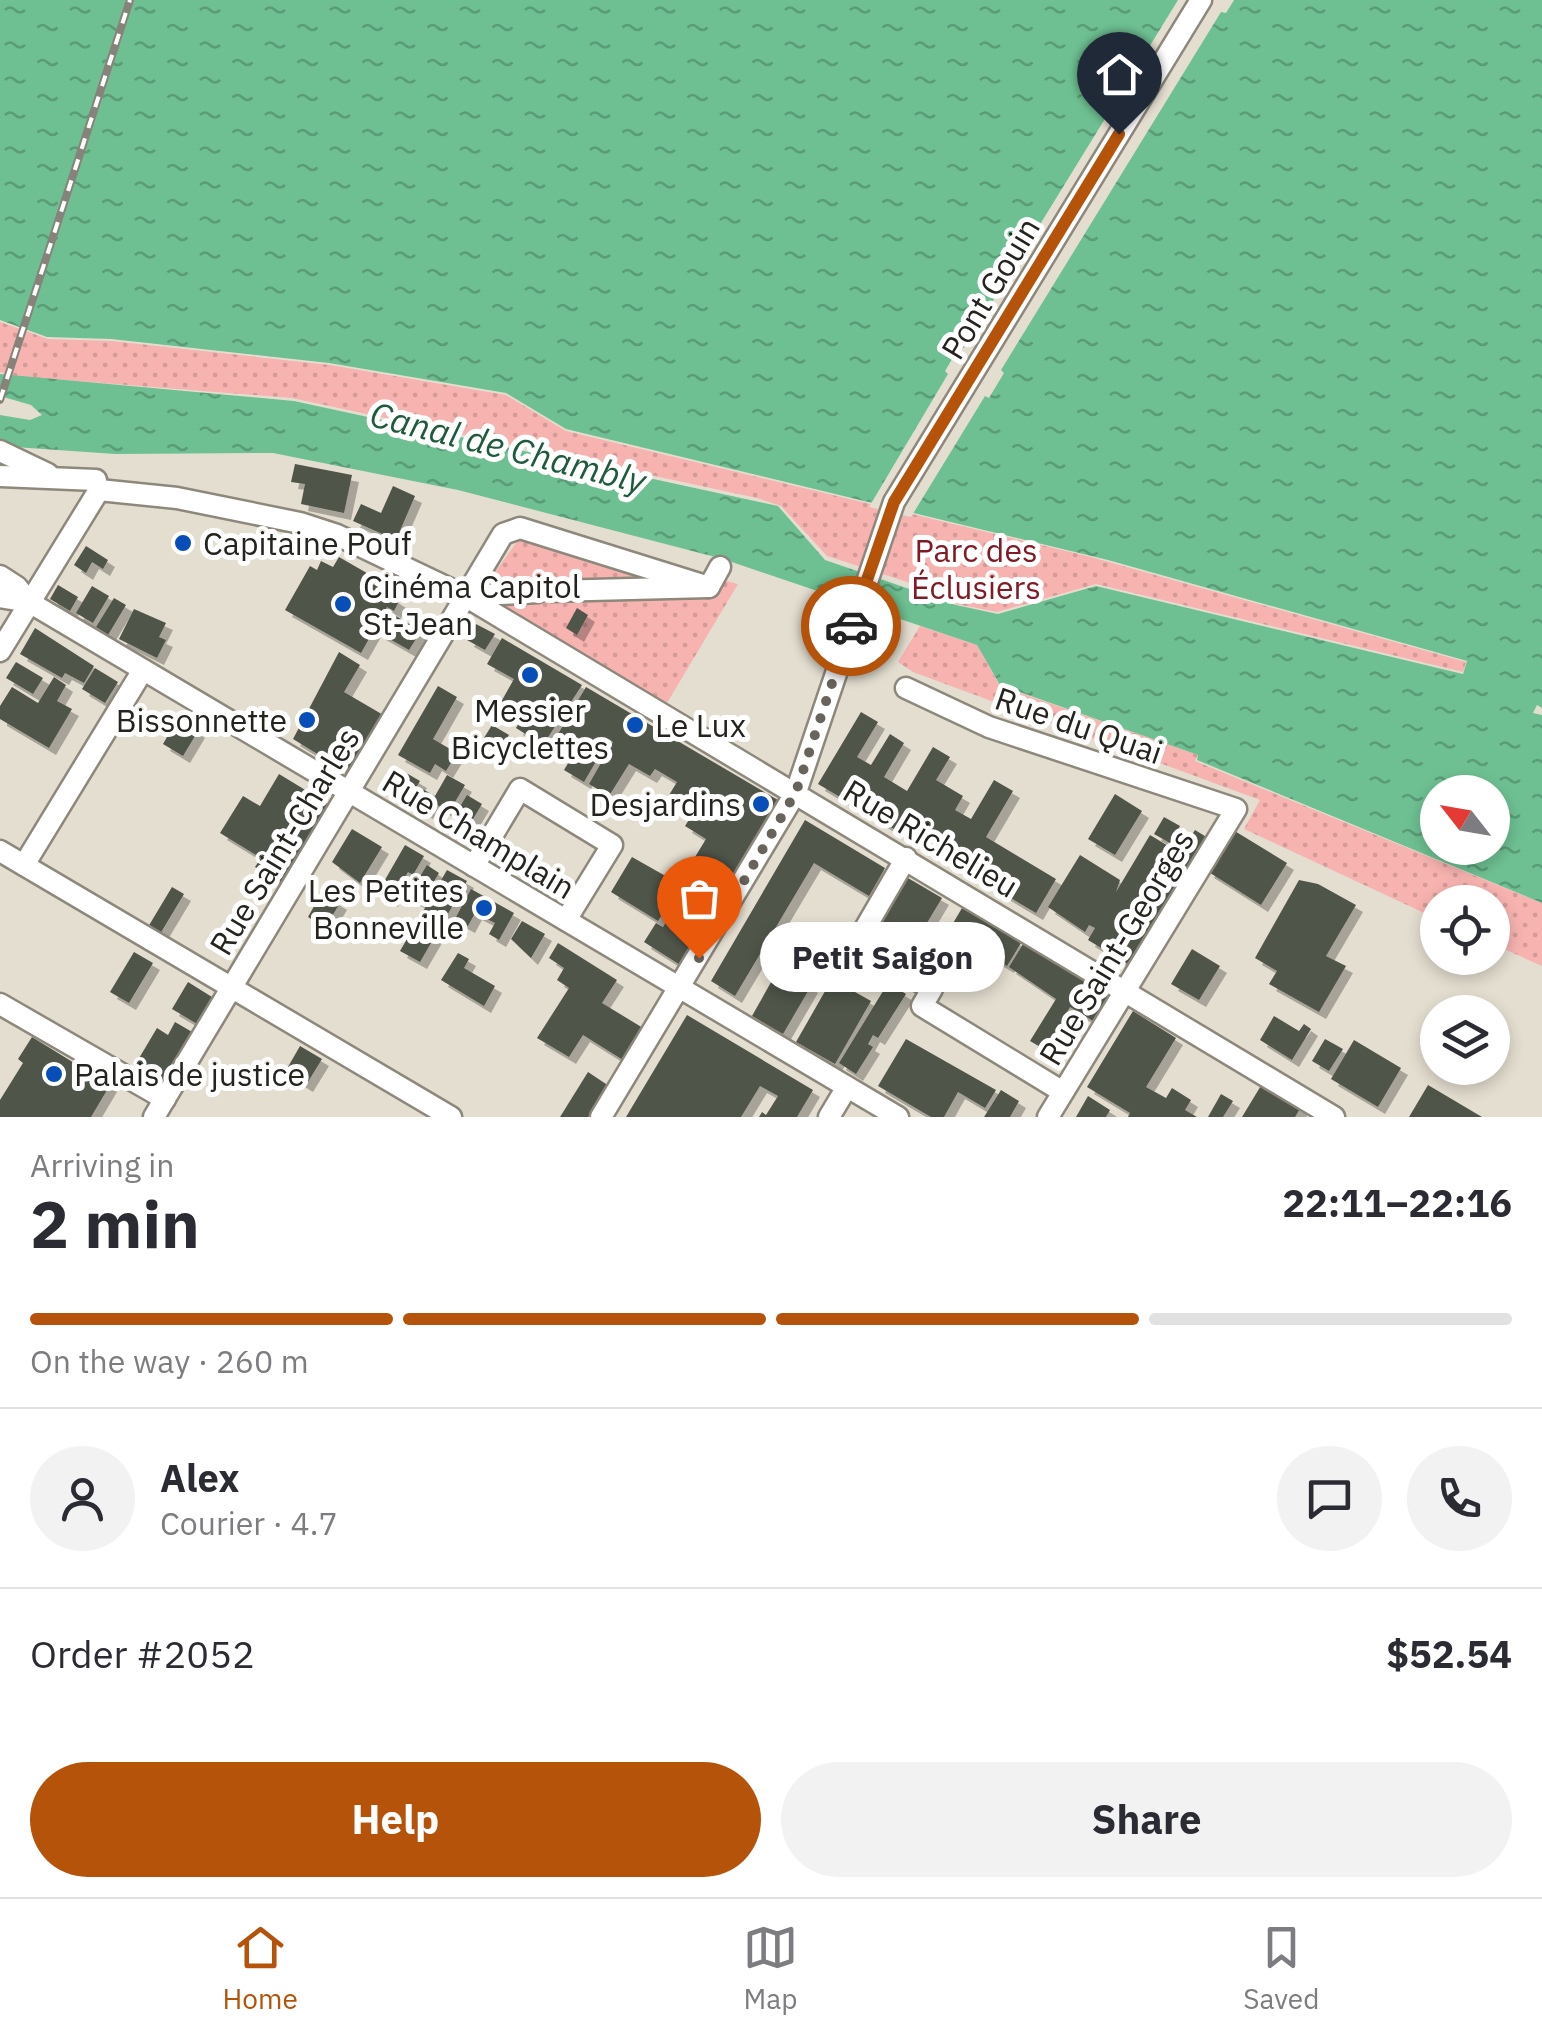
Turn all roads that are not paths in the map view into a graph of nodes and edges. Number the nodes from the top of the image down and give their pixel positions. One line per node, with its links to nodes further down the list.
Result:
1 (1201, 0): 16 (street, Pont Gouin)
2 (0, 451): 4 (street)
3 (0, 476): 4 (street, Rue Richelieu)
4 (62, 480): 5 (street, Rue Richelieu)
5 (97, 485): 10 (street, Rue Richelieu); 11 (street)
6 (720, 567): 8 (street)
7 (0, 576): 11 (street, Rue Champlain)
8 (709, 587): 10 (street); 10 (street)
9 (0, 596): 11 (street, Rue Champlain)
10 (464, 596): 15 (street, Rue Saint-Charles); 16 (street, Rue Richelieu)
11 (29, 602): 12 (street); 13 (street, Rue Champlain)
12 (0, 651)
13 (144, 670): 15 (street, Rue Champlain); 20 (street)
14 (906, 688): 17 (street, Rue du Quai)
15 (348, 791): 21 (street, Rue Champlain); 23 (street, Rue Saint-Charles)
16 (796, 792): 19 (street, Rue Richelieu); 24 (street, Pont Gouin)
17 (1236, 809): 25 (street, Rue Saint-Georges)
18 (0, 851): 20 (street)
19 (906, 858): 25 (street, Rue Richelieu); 28 (street)
20 (24, 865): 23 (street)
21 (474, 866): 22 (street, Rue Champlain); 22 (street)
22 (566, 920): 24 (street, Rue Champlain)
23 (232, 987): 29 (street, Rue Saint-Charles); 30 (street)
24 (681, 988): 27 (street, Rue Champlain); 31 (street, Pont Gouin)
25 (1124, 988): 28 (street, Rue Saint-Georges); 35 (street, Rue Richelieu)
26 (0, 1004): 29 (street)
27 (847, 1087): 32 (street); 33 (street, Rue Champlain)
28 (1063, 1092): 34 (street, Rue Saint-Georges)
29 (159, 1108)
30 (451, 1117)
31 (601, 1117)
32 (829, 1117)
33 (898, 1117)
34 (1048, 1117)
35 (1334, 1117)

